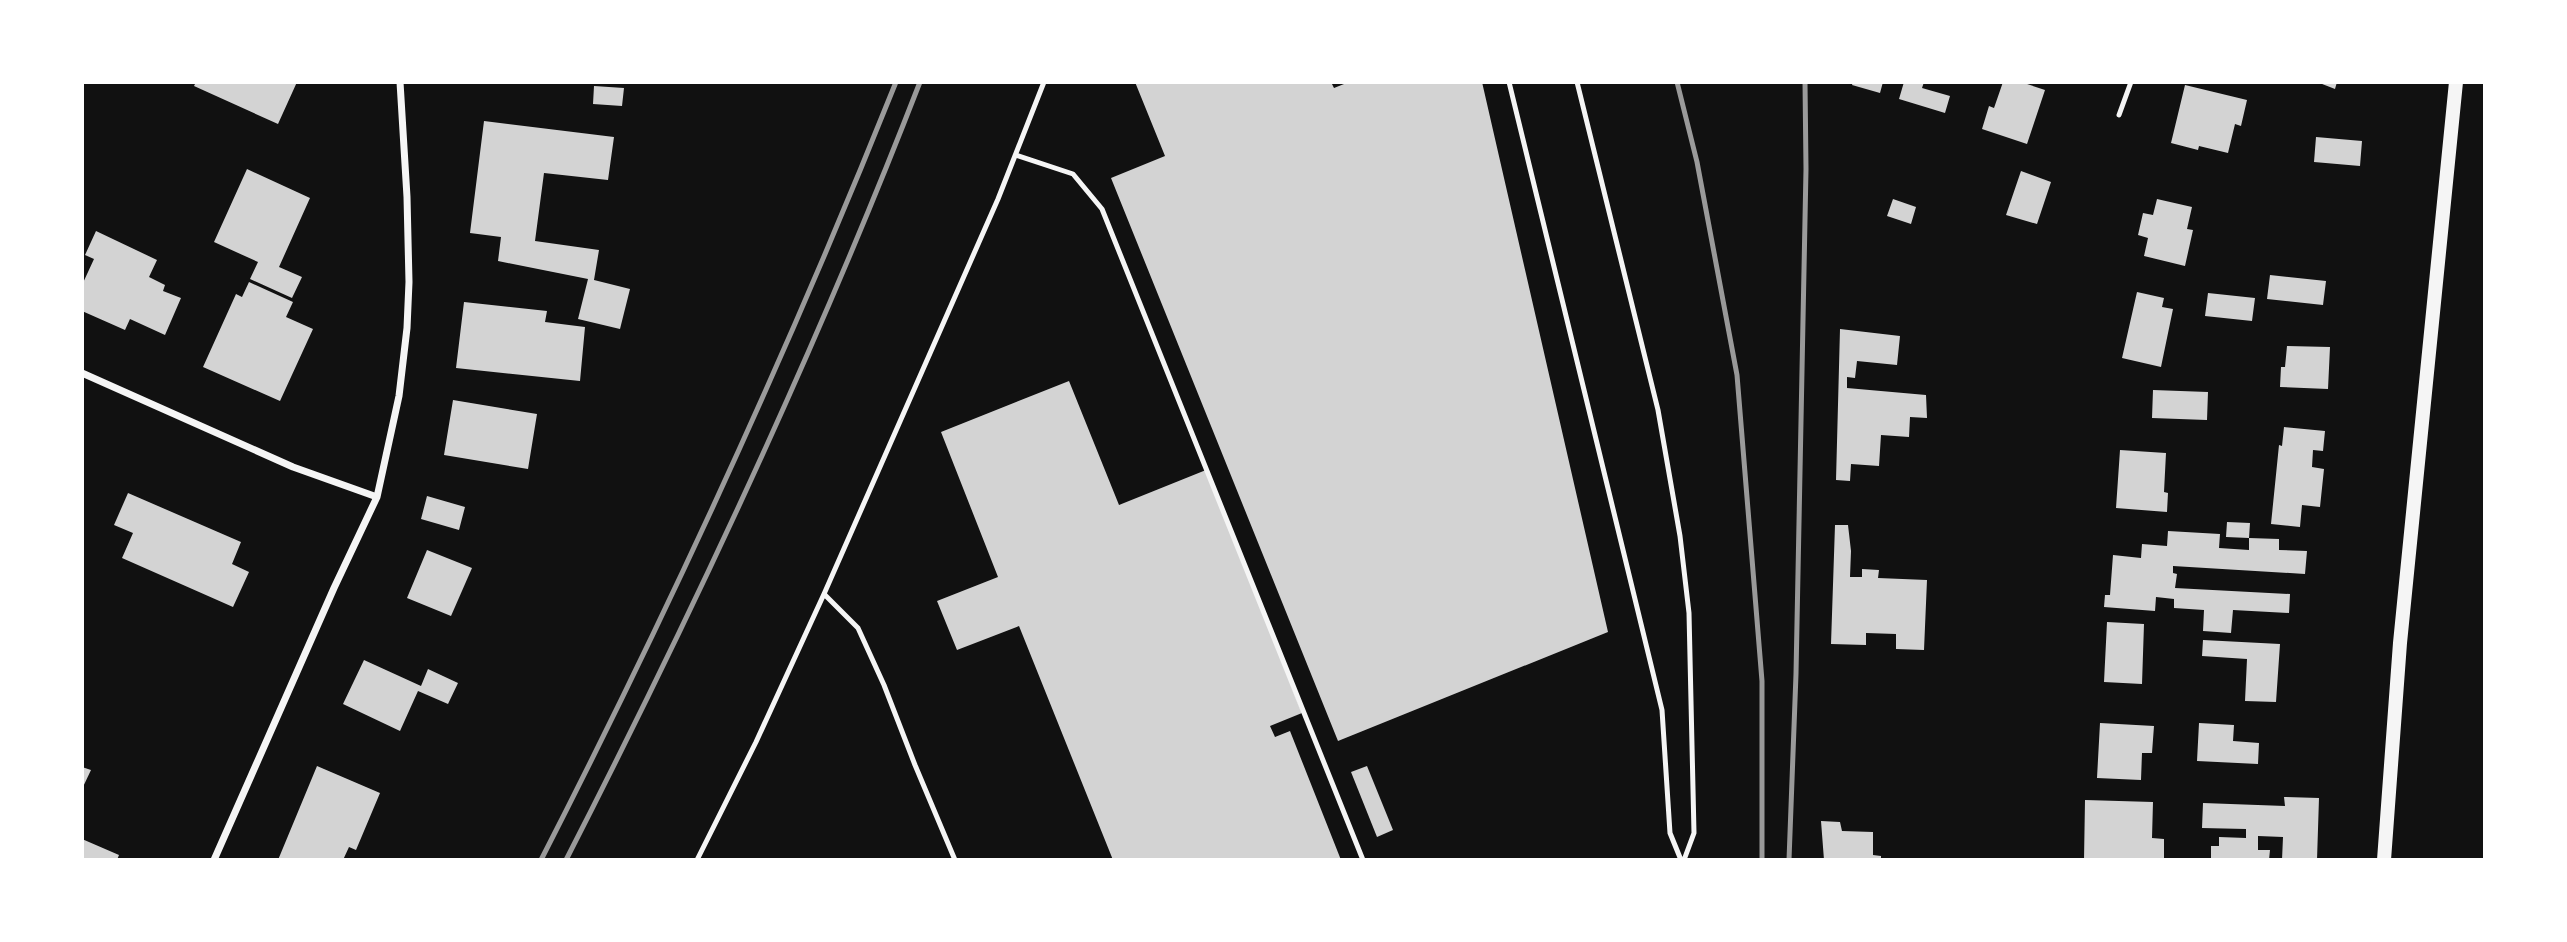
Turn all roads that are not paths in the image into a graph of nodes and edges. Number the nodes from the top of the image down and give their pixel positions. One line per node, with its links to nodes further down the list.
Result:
1 (400, 82): 10 (street)
2 (1044, 82): 8 (lane)
3 (1509, 82): 16 (lane)
4 (1577, 82): 16 (lane)
5 (2131, 82): 7 (lane)
6 (2456, 82): 17 (main road)
7 (2119, 114)
8 (1016, 155): 11 (lane); 15 (lane)
9 (82, 373): 10 (street)
10 (377, 497): 12 (street)
11 (824, 594): 13 (lane); 14 (lane)
12 (214, 860)
13 (697, 860)
14 (955, 860)
15 (1363, 860)
16 (1682, 860)
17 (2384, 860)

